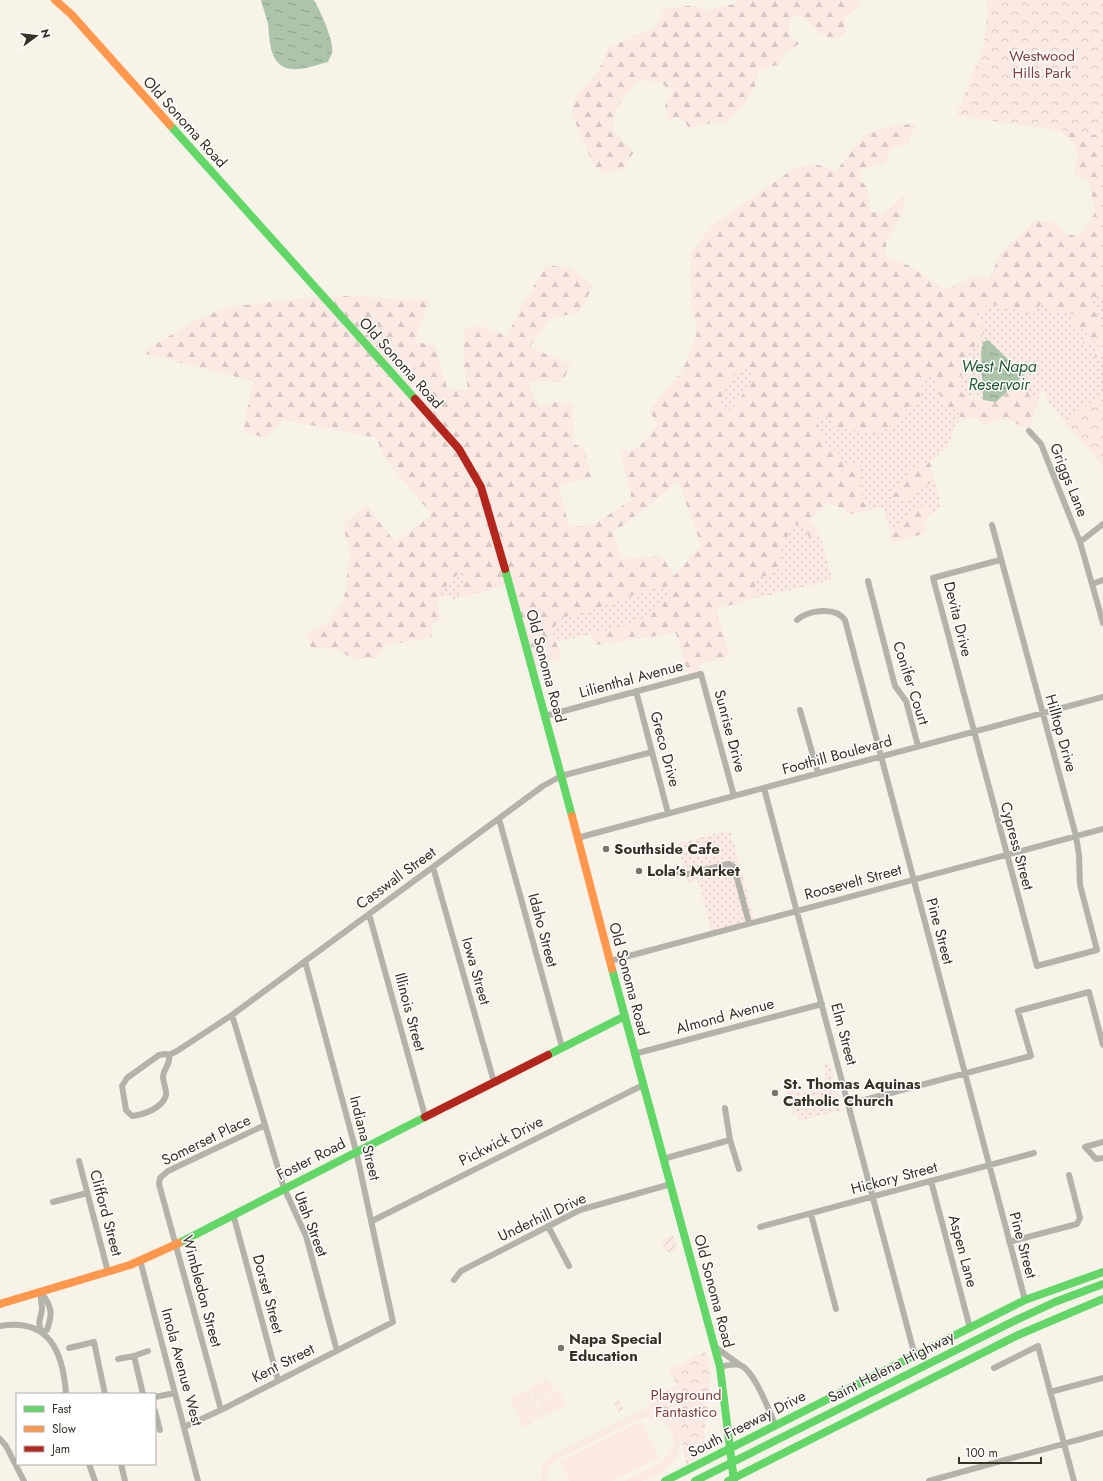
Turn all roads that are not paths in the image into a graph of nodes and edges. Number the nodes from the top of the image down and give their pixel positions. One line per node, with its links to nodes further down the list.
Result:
1 (55, 0): 17 (main road, Old Sonoma Road)
2 (1030, 431): 5 (street, Griggs Lane)
3 (1103, 524): 5 (street)
4 (992, 525): 6 (street, Hilltop Drive)
5 (1080, 542): 9 (street, Griggs Lane)
6 (1000, 560): 16 (street, Hilltop Drive); 18 (street, Devita Drive)
7 (1103, 580): 9 (street)
8 (868, 581): 19 (street, Conifer Court)
9 (1092, 584): 11 (street, Griggs Lane)
10 (797, 620): 21 (street, Pine Street)
11 (1103, 623)
12 (700, 674): 13 (street, Lilienthal Avenue); 25 (street, Sunrise Drive)
13 (636, 692): 17 (street, Lilienthal Avenue); 20 (street, Greco Drive)
14 (1103, 697): 16 (street, Foothill Boulevard)
15 (800, 710): 22 (street)
16 (1042, 714): 18 (street, Foothill Boulevard); 29 (street, Hilltop Drive)
17 (546, 716): 23 (main road, Old Sonoma Road)
18 (973, 732): 19 (street, Foothill Boulevard); 31 (street, Cypress Street)
19 (918, 746): 21 (street, Foothill Boulevard)
20 (652, 752): 23 (street, Casswall Street); 26 (street, Greco Drive)
21 (880, 756): 22 (street, Foothill Boulevard); 34 (street, Pine Street)
22 (818, 773): 24 (street, Foothill Boulevard)
23 (561, 776): 27 (street, Casswall Street); 30 (main road, Old Sonoma Road)
24 (764, 788): 25 (street, Foothill Boulevard); 35 (street, Elm Street)
25 (734, 796): 26 (street, Foothill Boulevard)
26 (668, 813): 30 (street, Foothill Boulevard)
27 (499, 819): 32 (street, Casswall Street); 45 (street, Idaho Street)
28 (1103, 829): 29 (street, Roosevelt Street)
29 (1076, 836): 31 (street, Roosevelt Street); 40 (street, Hilltop Drive)
30 (577, 838): 39 (main road, Old Sonoma Road)
31 (1006, 854): 34 (street, Roosevelt Street); 40 (street, Cypress Street)
32 (434, 867): 36 (street, Casswall Street); 49 (street, Iowa Street)
33 (679, 873): 37 (street)
34 (913, 879): 35 (street, Roosevelt Street); 48 (street, Pine Street)
35 (798, 911): 37 (street, Roosevelt Street); 41 (street, Elm Street)
36 (370, 914): 38 (street, Casswall Street); 53 (street, Illinois Street)
37 (749, 923): 39 (street, Roosevelt Street)
38 (305, 961): 42 (street, Casswall Street); 57 (street, Indiana Street)
39 (610, 961): 43 (main road, Old Sonoma Road)
40 (1037, 966)
41 (822, 1004): 46 (street, Almond Avenue); 51 (street, Elm Street)
42 (232, 1015): 47 (street, Casswall Street); 54 (street, Utah Street)
43 (625, 1016): 45 (main road, Foster Road); 46 (main road, Old Sonoma Road)
44 (1103, 1045): 48 (street)
45 (562, 1047): 49 (main road, Foster Road)
46 (634, 1054): 50 (main road, Old Sonoma Road)
47 (169, 1055): 47 (street, Casswall Street)
48 (964, 1075): 51 (street); 62 (street, Pine Street)
49 (494, 1082): 53 (main road, Foster Road)
50 (643, 1085): 60 (main road, Old Sonoma Road); 74 (street, Pickwick Drive)
51 (849, 1104): 70 (street, Elm Street)
52 (725, 1108): 55 (street)
53 (425, 1116): 57 (main road, Foster Road)
54 (265, 1125): 65 (street, Somerset Place); 68 (street, Utah Street)
55 (730, 1140): 60 (street); 63 (street)
56 (1103, 1142): 59 (street)
57 (356, 1151): 68 (main road, Foster Road); 74 (street, Indiana Street)
58 (1034, 1153): 62 (street, Hickory Street)
59 (1103, 1158)
60 (664, 1159): 67 (main road, Old Sonoma Road)
61 (79, 1161): 69 (street, Clifford Street)
62 (989, 1165): 66 (street, Hickory Street); 77 (street, Pine Street)
63 (739, 1169)
64 (1069, 1175): 77 (street)
65 (160, 1178): 78 (street, Wimbledon Street)
66 (931, 1181): 70 (street, Hickory Street); 92 (street, Aspen Lane)
67 (671, 1184): 75 (street, Underhill Drive); 94 (main road, Old Sonoma Road)
68 (284, 1188): 72 (main road, Foster Road); 97 (street, Utah Street)
69 (87, 1193): 71 (street); 81 (street, Clifford Street)
70 (872, 1197): 73 (street, Hickory Street); 99 (street, Elm Street)
71 (53, 1202)
72 (233, 1214): 78 (main road, Foster Road); 105 (street, Dorset Street)
73 (811, 1214): 76 (street, Hickory Street); 89 (street)
74 (372, 1221): 90 (street, Indiana Street)
75 (548, 1226): 80 (street); 83 (street, Underhill Drive)
76 (760, 1227)
77 (1009, 1242): 87 (street, Pine Street)
78 (176, 1244): 79 (main road, Foster Road); 112 (street, Wimbledon Street)
79 (140, 1260): 81 (main road, Foster Road); 110 (street, Imola Avenue West)
80 (569, 1266)
81 (108, 1272): 85 (main road, Foster Road)
82 (1103, 1272): 87 (main road, South Freeway Drive)
83 (454, 1280)
84 (1103, 1284): 127 (main road, Saint Helena Highway)
85 (41, 1292): 88 (main road, Foster Road); 93 (street); 93 (street)
86 (1103, 1299): 128 (main road, Saint Helena Highway)
87 (1025, 1300): 92 (main road, South Freeway Drive)
88 (0, 1304)
89 (836, 1309)
90 (393, 1322): 97 (street, Kent Street)
91 (0, 1326): 93 (street)
92 (970, 1328): 99 (main road, South Freeway Drive)
93 (41, 1331): 107 (street)
94 (715, 1347): 101 (main road, Old Sonoma Road); 102 (street)
95 (69, 1348): 108 (street)
96 (148, 1351): 98 (street)
97 (337, 1351): 105 (street, Kent Street)
98 (134, 1356): 100 (street); 109 (street)
99 (915, 1356): 114 (main road, South Freeway Drive)
100 (118, 1359)
101 (720, 1367): 102 (street); 129 (main road, Old Sonoma Road)
102 (743, 1367): 114 (street)
103 (994, 1368): 106 (street)
104 (1103, 1378): 106 (street)
105 (278, 1380): 112 (street, Kent Street)
106 (1050, 1392): 119 (street)
107 (66, 1393)
108 (105, 1393)
109 (144, 1393)
110 (174, 1394): 111 (street); 115 (street, Imola Avenue West)
111 (156, 1397)
112 (221, 1410): 115 (street, Kent Street)
113 (156, 1414): 116 (street)
114 (776, 1426): 126 (main road, South Freeway Drive)
115 (184, 1427): 125 (street, Imola Avenue West)
116 (160, 1430)
117 (1103, 1433): 119 (street)
118 (0, 1439): 122 (street)
119 (1063, 1444): 130 (street); 131 (street)
120 (89, 1465): 123 (street)
121 (121, 1465): 124 (street)
122 (24, 1481)
123 (95, 1481)
124 (125, 1481)
125 (198, 1481)
126 (664, 1481)
127 (695, 1481)
128 (728, 1481)
129 (734, 1481)
130 (928, 1481)
131 (1074, 1481)

